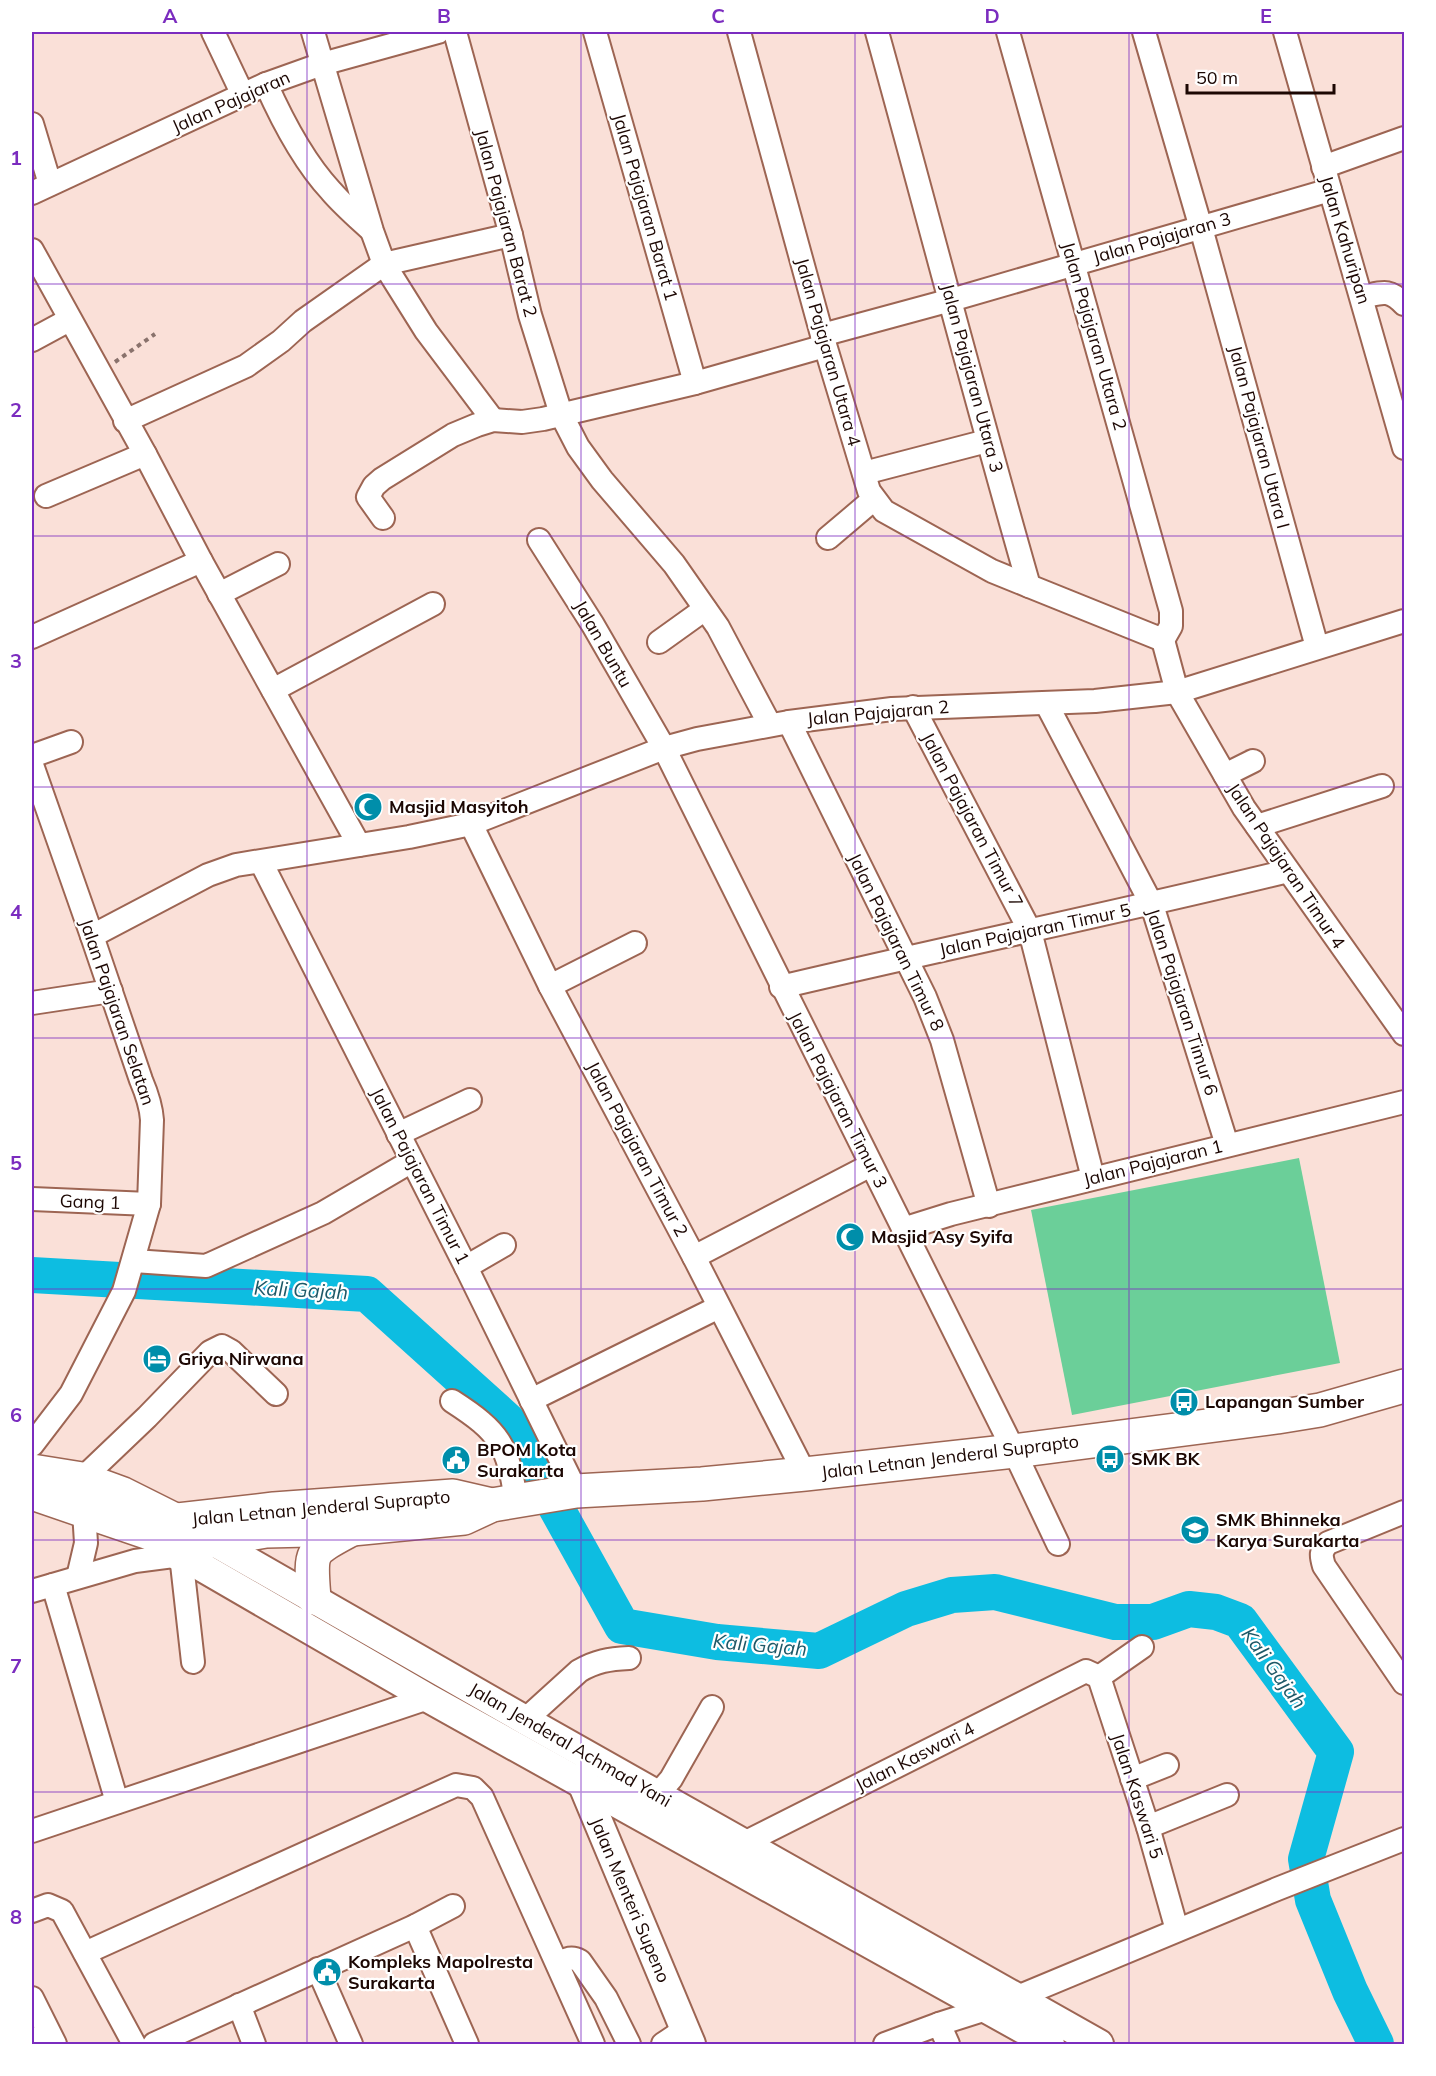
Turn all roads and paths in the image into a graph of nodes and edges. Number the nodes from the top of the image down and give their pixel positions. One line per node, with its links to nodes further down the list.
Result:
1 (213, 32): 13 (street)
2 (313, 32): 11 (street)
3 (438, 32): 11 (street, Jalan Pajajaran)
4 (455, 32): 21 (street, Jalan Pajajaran Barat 2)
5 (595, 32): 33 (street, Jalan Pajajaran Barat 1)
6 (739, 32): 31 (street, Jalan Pajajaran Utara 4)
7 (878, 32): 26 (street, Jalan Pajajaran Utara 3)
8 (1008, 32): 23 (street, Jalan Pajajaran Utara 2)
9 (1144, 32): 19 (street, Jalan Pajajaran Utara I)
10 (1286, 32): 16 (street, Jalan Kahuripan)
11 (322, 64): 12 (street, Jalan Pajajaran); 20 (street)
12 (266, 84): 13 (street, Jalan Pajajaran); 20 (street)
13 (242, 93): 17 (street, Jalan Pajajaran)
14 (32, 124): 17 (street)
15 (1404, 138): 16 (street)
16 (1323, 167): 18 (street, Jalan Kahuripan)
17 (41, 189)
18 (1330, 190): 19 (street, Jalan Pajajaran 3); 25 (street, Jalan Kahuripan)
19 (1201, 228): 23 (street, Jalan Pajajaran 3); 56 (street, Jalan Pajajaran Utara I)
20 (372, 231): 24 (street)
21 (511, 235): 24 (street); 34 (street, Jalan Pajajaran Barat 2)
22 (32, 250): 28 (street)
23 (1074, 263): 26 (street, Jalan Pajajaran 3); 54 (street, Jalan Pajajaran Utara 2)
24 (384, 264): 35 (street); 36 (street)
25 (1362, 297): 27 (street); 38 (street, Jalan Kahuripan)
26 (951, 300): 31 (street, Jalan Pajajaran 3); 37 (street, Jalan Pajajaran Utara 3)
27 (1404, 304)
28 (69, 320): 30 (street); 32 (street)
29 (155, 334): 32 (path)
30 (32, 340)
31 (823, 341): 33 (street, Jalan Pajajaran 3); 40 (street, Jalan Pajajaran Utara 4)
32 (100, 372): 36 (street)
33 (695, 383): 34 (street, Jalan Pajajaran 3)
34 (561, 414): 35 (street, Jalan Pajajaran 3); 51 (street, Jalan Pajajaran Barat 2)
35 (493, 420): 43 (street)
36 (125, 421): 39 (street)
37 (987, 441): 40 (street); 48 (street, Jalan Pajajaran Utara 3)
38 (1404, 448)
39 (145, 454): 41 (street); 46 (street)
40 (864, 474): 42 (street, Jalan Pajajaran Utara 4)
41 (46, 496)
42 (874, 499): 44 (street); 48 (street, Jalan Pajajaran Utara 4)
43 (383, 518)
44 (828, 538)
45 (539, 540): 63 (street, Jalan Buntu)
46 (201, 561): 49 (street); 53 (street)
47 (278, 564): 49 (street)
48 (1029, 586): 54 (street)
49 (219, 594): 57 (street)
50 (433, 604): 57 (street)
51 (705, 609): 55 (street); 61 (street, Jalan Pajajaran Timur 8)
52 (1404, 621): 56 (street, Jalan Pajajaran 2)
53 (32, 637)
54 (1163, 640): 58 (street, Jalan Pajajaran Timur 4)
55 (659, 642)
56 (1317, 647): 58 (street, Jalan Pajajaran 2)
57 (273, 690): 71 (street)
58 (1177, 692): 59 (street, Jalan Pajajaran 2); 67 (street, Jalan Pajajaran Timur 4)
59 (1046, 703): 60 (street, Jalan Pajajaran 2); 74 (street, Jalan Pajajaran Timur 6)
60 (912, 707): 61 (street, Jalan Pajajaran 2); 75 (street, Jalan Pajajaran Timur 7)
61 (779, 723): 63 (street, Jalan Pajajaran 2); 78 (street, Jalan Pajajaran Timur 8)
62 (71, 742): 64 (street)
63 (664, 748): 69 (street, Jalan Pajajaran 2); 80 (street, Jalan Pajajaran Timur 3)
64 (32, 756)
65 (1253, 761): 67 (street)
66 (32, 765): 76 (street, Jalan Pajajaran Selatan)
67 (1225, 775): 70 (street, Jalan Pajajaran Timur 4)
68 (1382, 786): 70 (street)
69 (471, 824): 71 (street, Jalan Pajajaran 2); 79 (street, Jalan Pajajaran Timur 2)
70 (1257, 826): 73 (street, Jalan Pajajaran Timur 4)
71 (359, 845): 72 (street, Jalan Pajajaran 2)
72 (261, 862): 76 (street, Jalan Pajajaran 2); 86 (street, Jalan Pajajaran Timur 1)
73 (1288, 872): 74 (street, Jalan Pajajaran Timur 5); 83 (street, Jalan Pajajaran Timur 4)
74 (1152, 905): 75 (street, Jalan Pajajaran Timur 5); 87 (street, Jalan Pajajaran Timur 6)
75 (1030, 931): 78 (street, Jalan Pajajaran Timur 5); 90 (street, Jalan Pajajaran Timur 7)
76 (92, 936): 81 (street, Jalan Pajajaran Selatan)
77 (634, 944): 79 (street)
78 (905, 957): 80 (street, Jalan Pajajaran Timur 5); 93 (street, Jalan Pajajaran Timur 8)
79 (550, 986): 96 (street, Jalan Pajajaran Timur 2)
80 (781, 987): 89 (street, Jalan Pajajaran Timur 3)
81 (111, 991): 82 (street); 92 (street, Jalan Pajajaran Selatan)
82 (32, 1003)
83 (1404, 1034)
84 (470, 1100): 86 (street)
85 (1404, 1102): 87 (street, Jalan Pajajaran 1)
86 (398, 1134): 88 (street, Jalan Pajajaran Timur 1)
87 (1227, 1145): 90 (street, Jalan Pajajaran 1)
88 (412, 1161): 97 (street); 98 (street, Jalan Pajajaran Timur 1)
89 (870, 1165): 94 (street, Jalan Pajajaran Timur 3); 96 (street)
90 (1093, 1178): 93 (street, Jalan Pajajaran 1)
91 (32, 1198): 92 (street, Gang 1)
92 (149, 1204): 97 (street, Jalan Pajajaran Selatan)
93 (989, 1206): 94 (street, Jalan Pajajaran 1)
94 (903, 1229): 105 (street, Jalan Pajajaran Timur 3)
95 (504, 1245): 98 (street)
96 (694, 1257): 99 (street, Jalan Pajajaran Timur 2)
97 (133, 1263): 104 (street, Jalan Pajajaran Selatan)
98 (466, 1267): 102 (street, Jalan Pajajaran Timur 1)
99 (719, 1307): 102 (street); 106 (street, Jalan Pajajaran Timur 2)
100 (1404, 1386): 105 (highway, Jalan Letnan Jenderal Suprapto)
101 (276, 1394): 107 (street)
102 (531, 1400): 108 (street, Jalan Pajajaran Timur 1)
103 (452, 1401): 110 (street)
104 (32, 1450): 107 (highway, Jalan Jenderal Achmad Yani)
105 (1014, 1450): 106 (highway, Jalan Letnan Jenderal Suprapto); 116 (street, Jalan Pajajaran Timur 3)
106 (805, 1474): 108 (highway, Jalan Letnan Jenderal Suprapto)
107 (82, 1479): 114 (highway, Jalan Jenderal Achmad Yani)
108 (570, 1492): 110 (highway, Jalan Letnan Jenderal Suprapto)
109 (32, 1493): 111 (highway, Jalan Jenderal Achmad Yani)
110 (512, 1502): 113 (highway, Jalan Letnan Jenderal Suprapto); 114 (highway, Jalan Letnan Jenderal Suprapto)
111 (84, 1511): 114 (highway, Jalan Jenderal Achmad Yani); 118 (street)
112 (1404, 1512): 125 (street)
113 (352, 1529): 115 (highway, Jalan Letnan Jenderal Suprapto); 120 (highway)
114 (155, 1538): 115 (highway, Jalan Jenderal Achmad Yani); 117 (highway, Jalan Jenderal Achmad Yani); 118 (street)
115 (211, 1540): 117 (highway, Jalan Letnan Jenderal Suprapto); 120 (main road, Jalan Jenderal Achmad Yani)
116 (1058, 1544)
117 (182, 1556): 123 (street); 126 (main road, Jalan Jenderal Achmad Yani)
118 (78, 1577): 119 (street)
119 (42, 1588): 135 (street)
120 (314, 1599): 128 (main road, Jalan Jenderal Achmad Yani)
121 (1142, 1647): 124 (street, Jalan Kaswari 4)
122 (629, 1658): 128 (street)
123 (193, 1662)
124 (1093, 1674): 131 (street, Jalan Kaswari 5); 139 (street, Jalan Kaswari 4)
125 (1404, 1683)
126 (428, 1698): 132 (main road, Jalan Jenderal Achmad Yani); 135 (street)
127 (712, 1707): 133 (street)
128 (525, 1720): 129 (main road, Jalan Jenderal Achmad Yani)
129 (582, 1752): 132 (main road, Jalan Menteri Supeno); 133 (main road, Jalan Jenderal Achmad Yani)
130 (1167, 1765): 131 (street)
131 (1132, 1779): 136 (street, Jalan Kaswari 5)
132 (582, 1783): 150 (main road, Jalan Jenderal Achmad Yani); 153 (main road, Jalan Menteri Supeno)
133 (657, 1795): 139 (main road, Jalan Jenderal Achmad Yani)
134 (1227, 1795): 136 (street)
135 (117, 1802): 137 (street)
136 (1148, 1827): 143 (street, Jalan Kaswari 5)
137 (32, 1832)
138 (1404, 1839): 143 (street)
139 (744, 1843): 148 (main road, Jalan Jenderal Achmad Yani)
140 (453, 1906): 142 (street)
141 (32, 1911): 144 (street)
142 (415, 1926): 146 (street); 160 (street)
143 (1178, 1930): 148 (street)
144 (85, 1953): 145 (street); 156 (street)
145 (558, 1964): 161 (street); 162 (street)
146 (318, 1969): 149 (street); 159 (street)
147 (32, 1998): 155 (street)
148 (1015, 1998): 166 (main road, Jalan Jenderal Achmad Yani)
149 (239, 2005): 157 (street); 158 (street)
150 (986, 2009): 151 (street); 165 (main road, Jalan Jenderal Achmad Yani)
151 (939, 2024): 163 (street); 164 (street)
152 (32, 2038): 154 (street)
153 (680, 2040)
154 (35, 2044)
155 (56, 2044)
156 (134, 2044)
157 (154, 2044)
158 (254, 2044)
159 (351, 2044)
160 (467, 2044)
161 (593, 2044)
162 (629, 2044)
163 (885, 2044)
164 (948, 2044)
165 (1050, 2044)
166 (1099, 2044)

